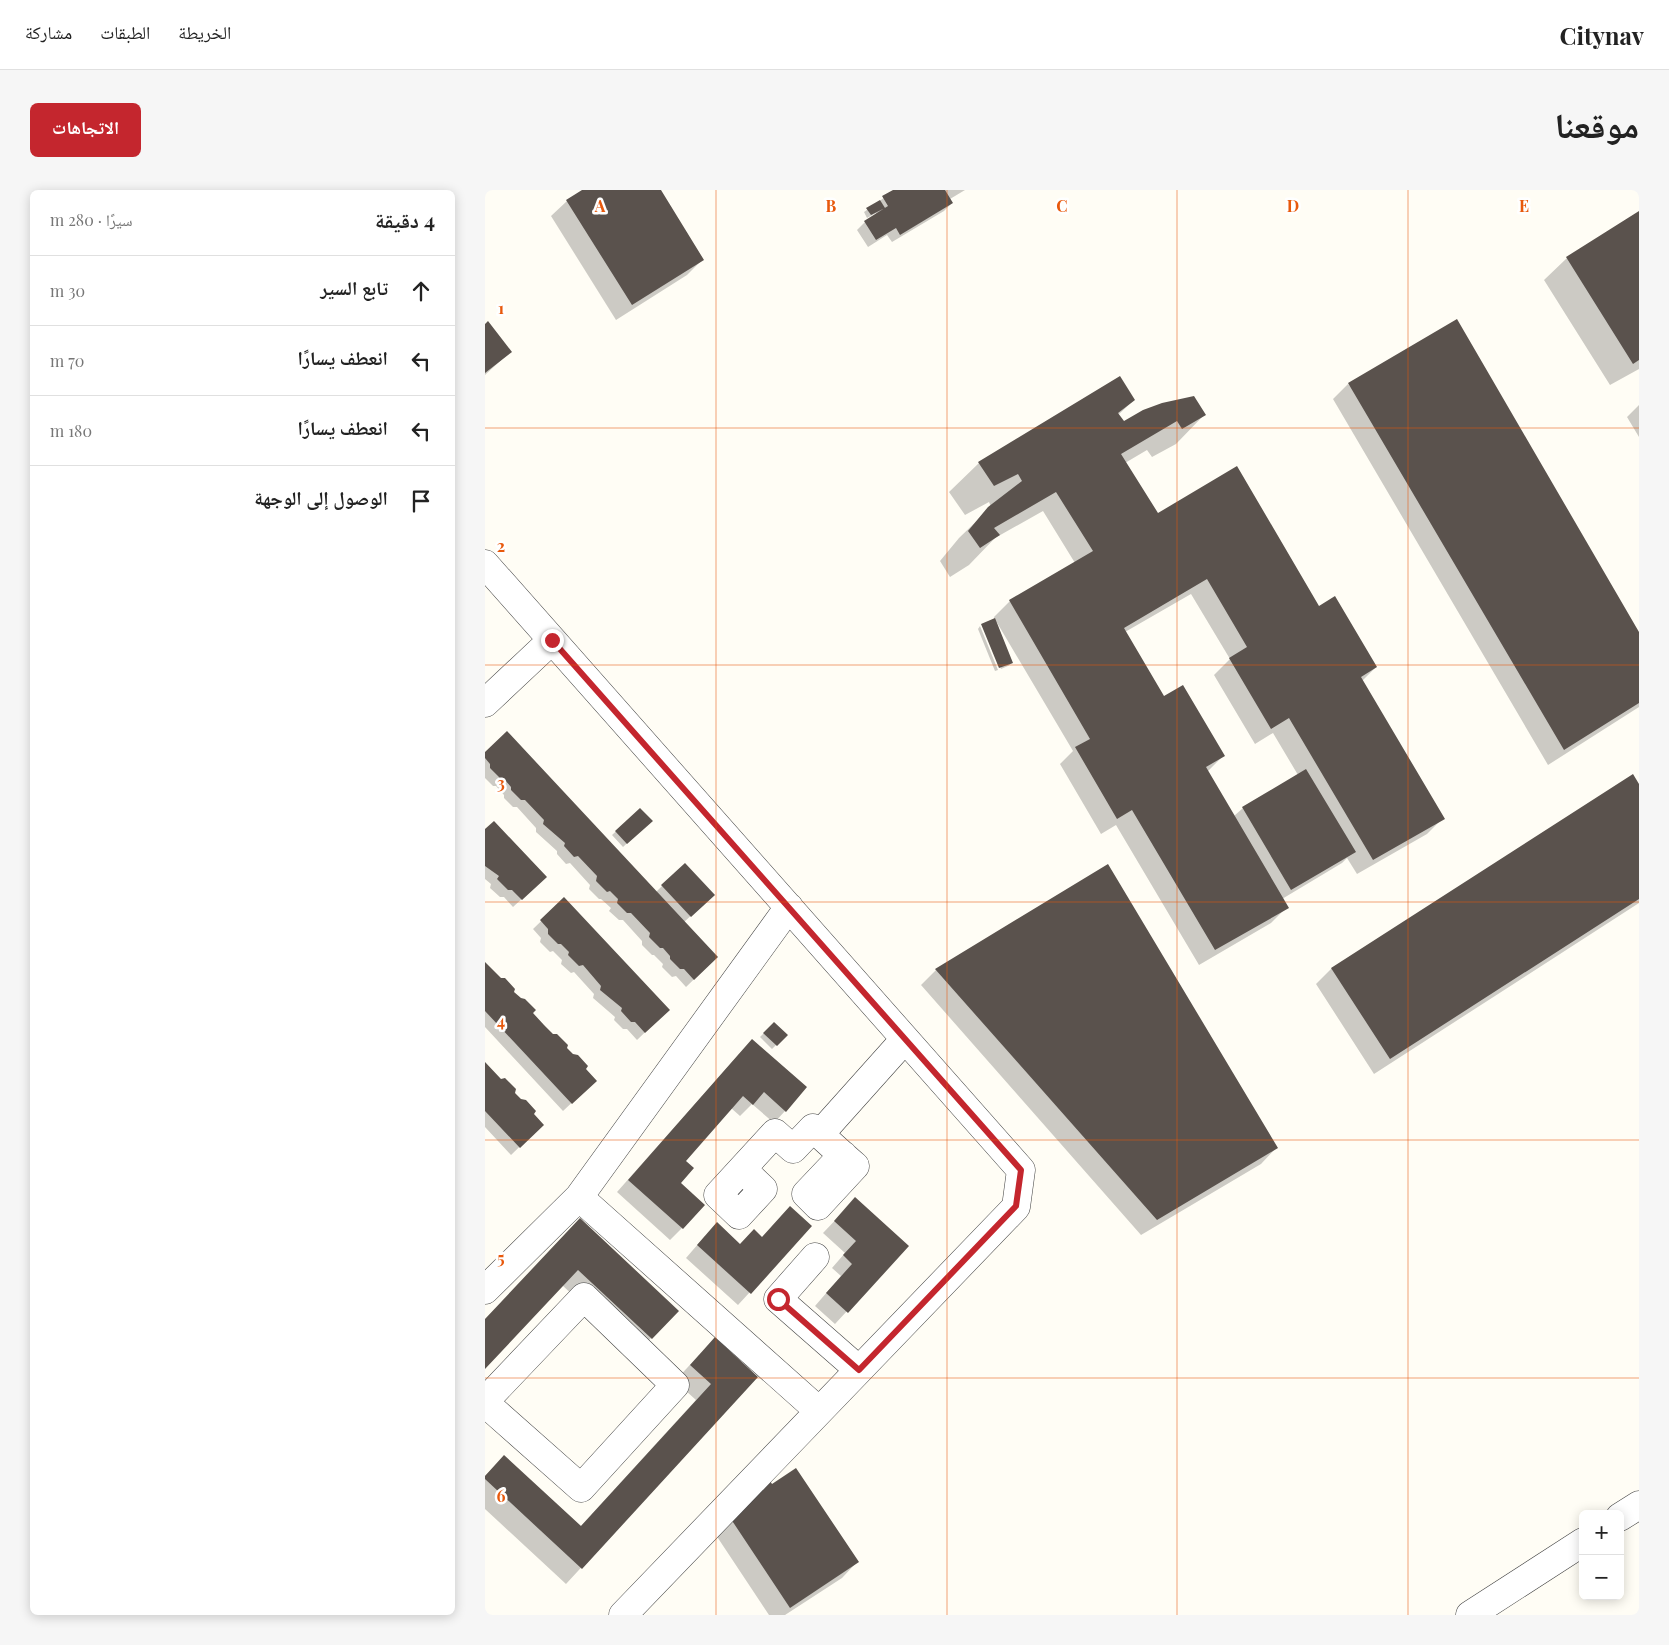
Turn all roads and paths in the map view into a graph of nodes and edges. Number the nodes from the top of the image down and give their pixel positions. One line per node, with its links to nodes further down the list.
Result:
1 (485, 564): 2 (street)
2 (552, 640): 3 (street); 4 (street)
3 (485, 703)
4 (789, 908): 5 (street); 9 (street)
5 (905, 1039): 6 (street); 12 (street)
6 (820, 1134): 7 (street); 8 (street)
7 (843, 1155)
8 (742, 1169)
9 (579, 1197): 11 (street); 14 (street)
10 (815, 1257): 12 (street)
11 (485, 1290)
12 (859, 1370): 14 (street)
13 (485, 1402): 13 (street)
14 (819, 1411): 18 (street)
15 (1639, 1505): 16 (street)
16 (1624, 1514)
17 (1579, 1545): 19 (street)
18 (623, 1615)
19 (1470, 1615)

